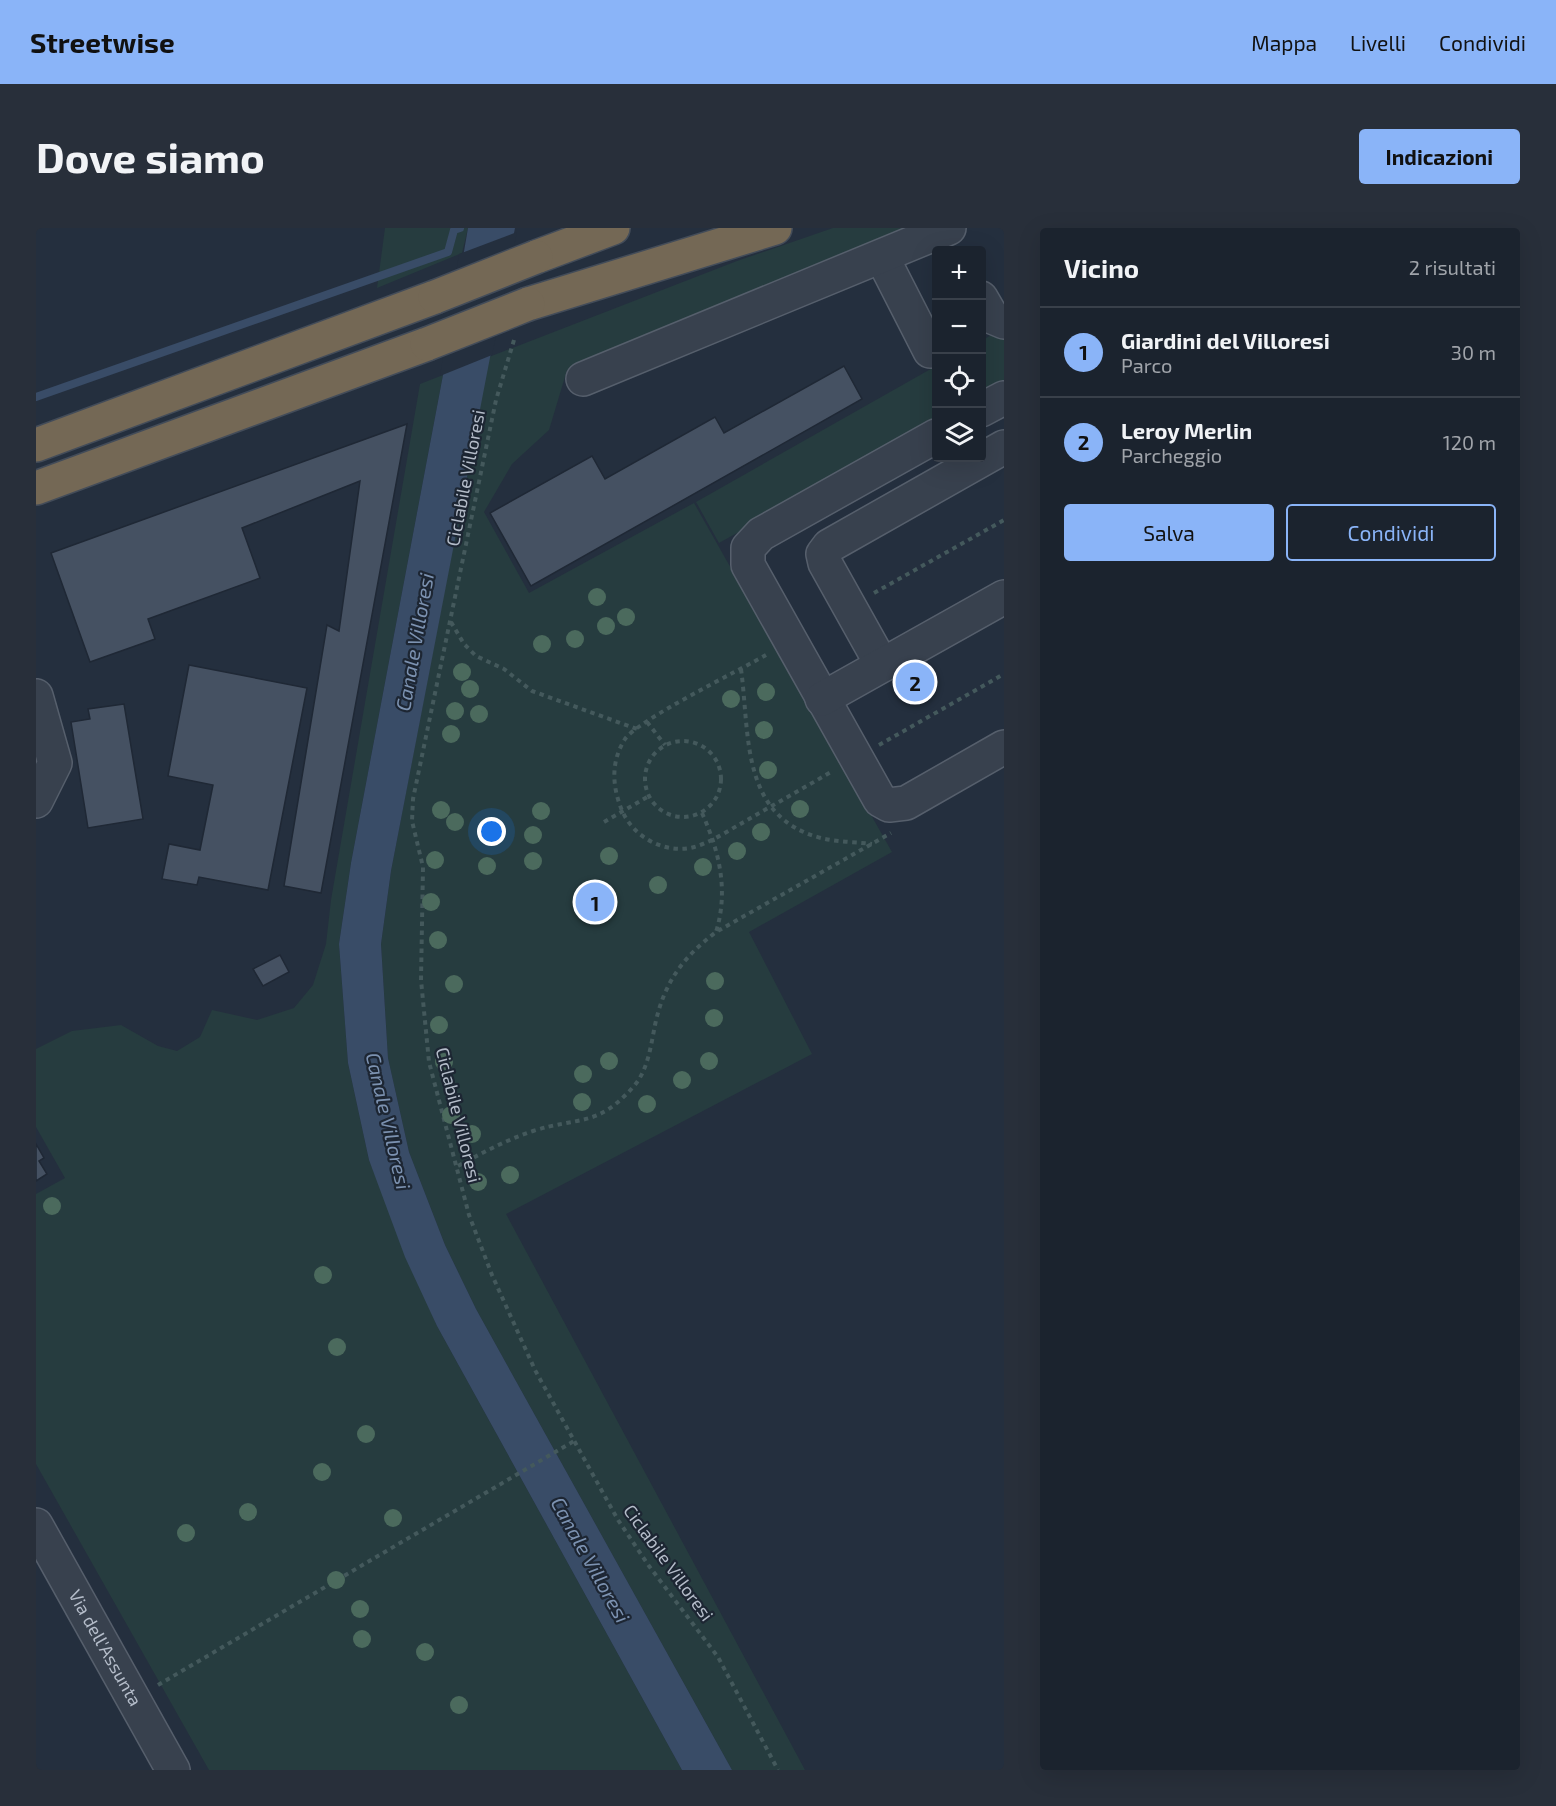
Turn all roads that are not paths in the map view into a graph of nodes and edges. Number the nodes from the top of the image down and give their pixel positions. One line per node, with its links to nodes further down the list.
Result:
1 (613, 228): 14 (highway, bridge)
2 (726, 228): 6 (highway)
3 (775, 228): 6 (highway)
4 (950, 236): 5 (street)
5 (882, 257): 7 (street); 8 (street)
6 (528, 304): 17 (highway, bridge)
7 (932, 350)
8 (583, 379)
9 (1004, 398): 10 (street)
10 (985, 408)
11 (1004, 419): 12 (street)
12 (986, 428)
13 (932, 438): 18 (street)
14 (36, 445)
15 (1004, 447): 20 (street)
16 (932, 458): 18 (street)
17 (40, 489)
18 (759, 586): 22 (street)
19 (1004, 597): 20 (street)
20 (882, 665): 22 (street)
21 (36, 696): 24 (street)
22 (822, 699): 23 (street)
23 (1004, 747)
24 (36, 801)
25 (36, 1525): 26 (street, Via dell'Assunta)
26 (173, 1770)

